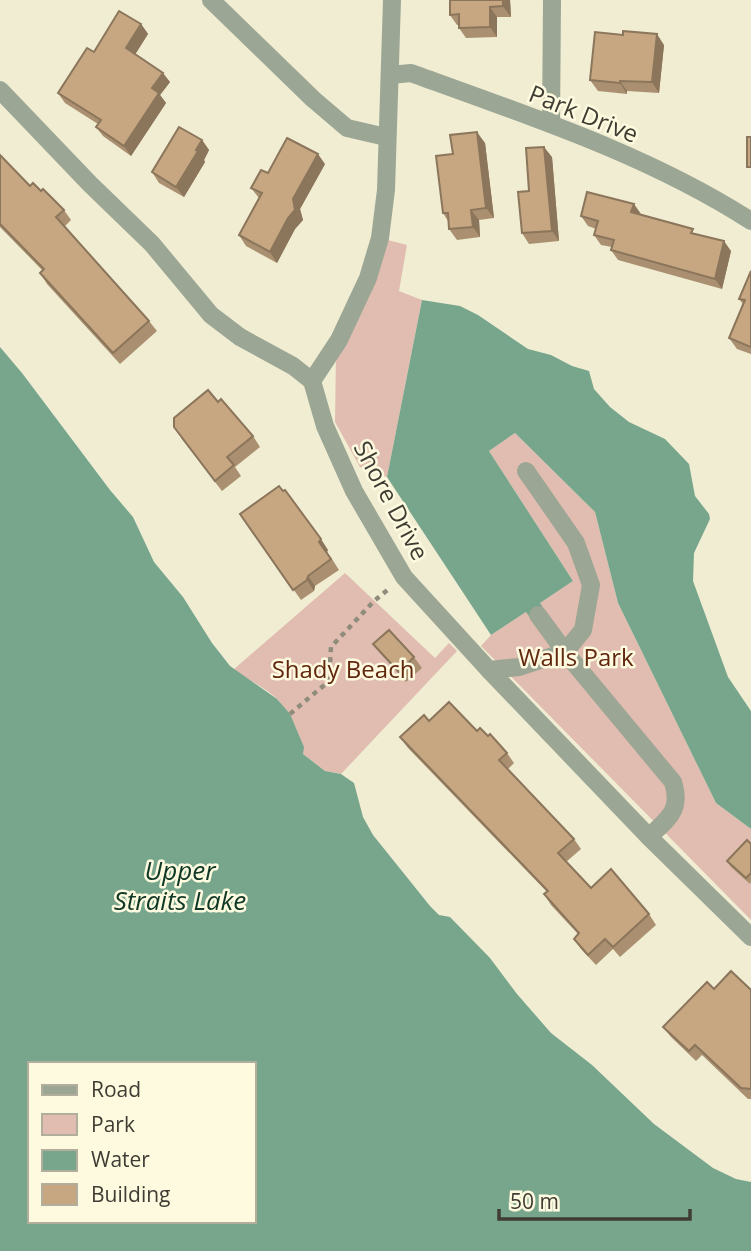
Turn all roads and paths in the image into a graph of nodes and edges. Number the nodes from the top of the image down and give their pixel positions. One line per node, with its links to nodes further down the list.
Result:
1 (211, 0): 7 (street)
2 (392, 0): 4 (street)
3 (552, 0): 6 (street)
4 (390, 75): 6 (street, Park Drive); 7 (street)
5 (0, 90): 9 (street)
6 (551, 124): 8 (street, Park Drive)
7 (386, 137): 9 (street)
8 (751, 220)
9 (312, 381): 11 (street, Shore Drive)
10 (526, 471): 13 (street)
11 (404, 577): 14 (street, Shore Drive); 15 (path)
12 (538, 615): 13 (street)
13 (565, 652): 14 (street); 16 (street)
14 (489, 670): 16 (street, Shore Drive)
15 (290, 714)
16 (649, 837): 17 (street, Shore Drive)
17 (751, 937)

